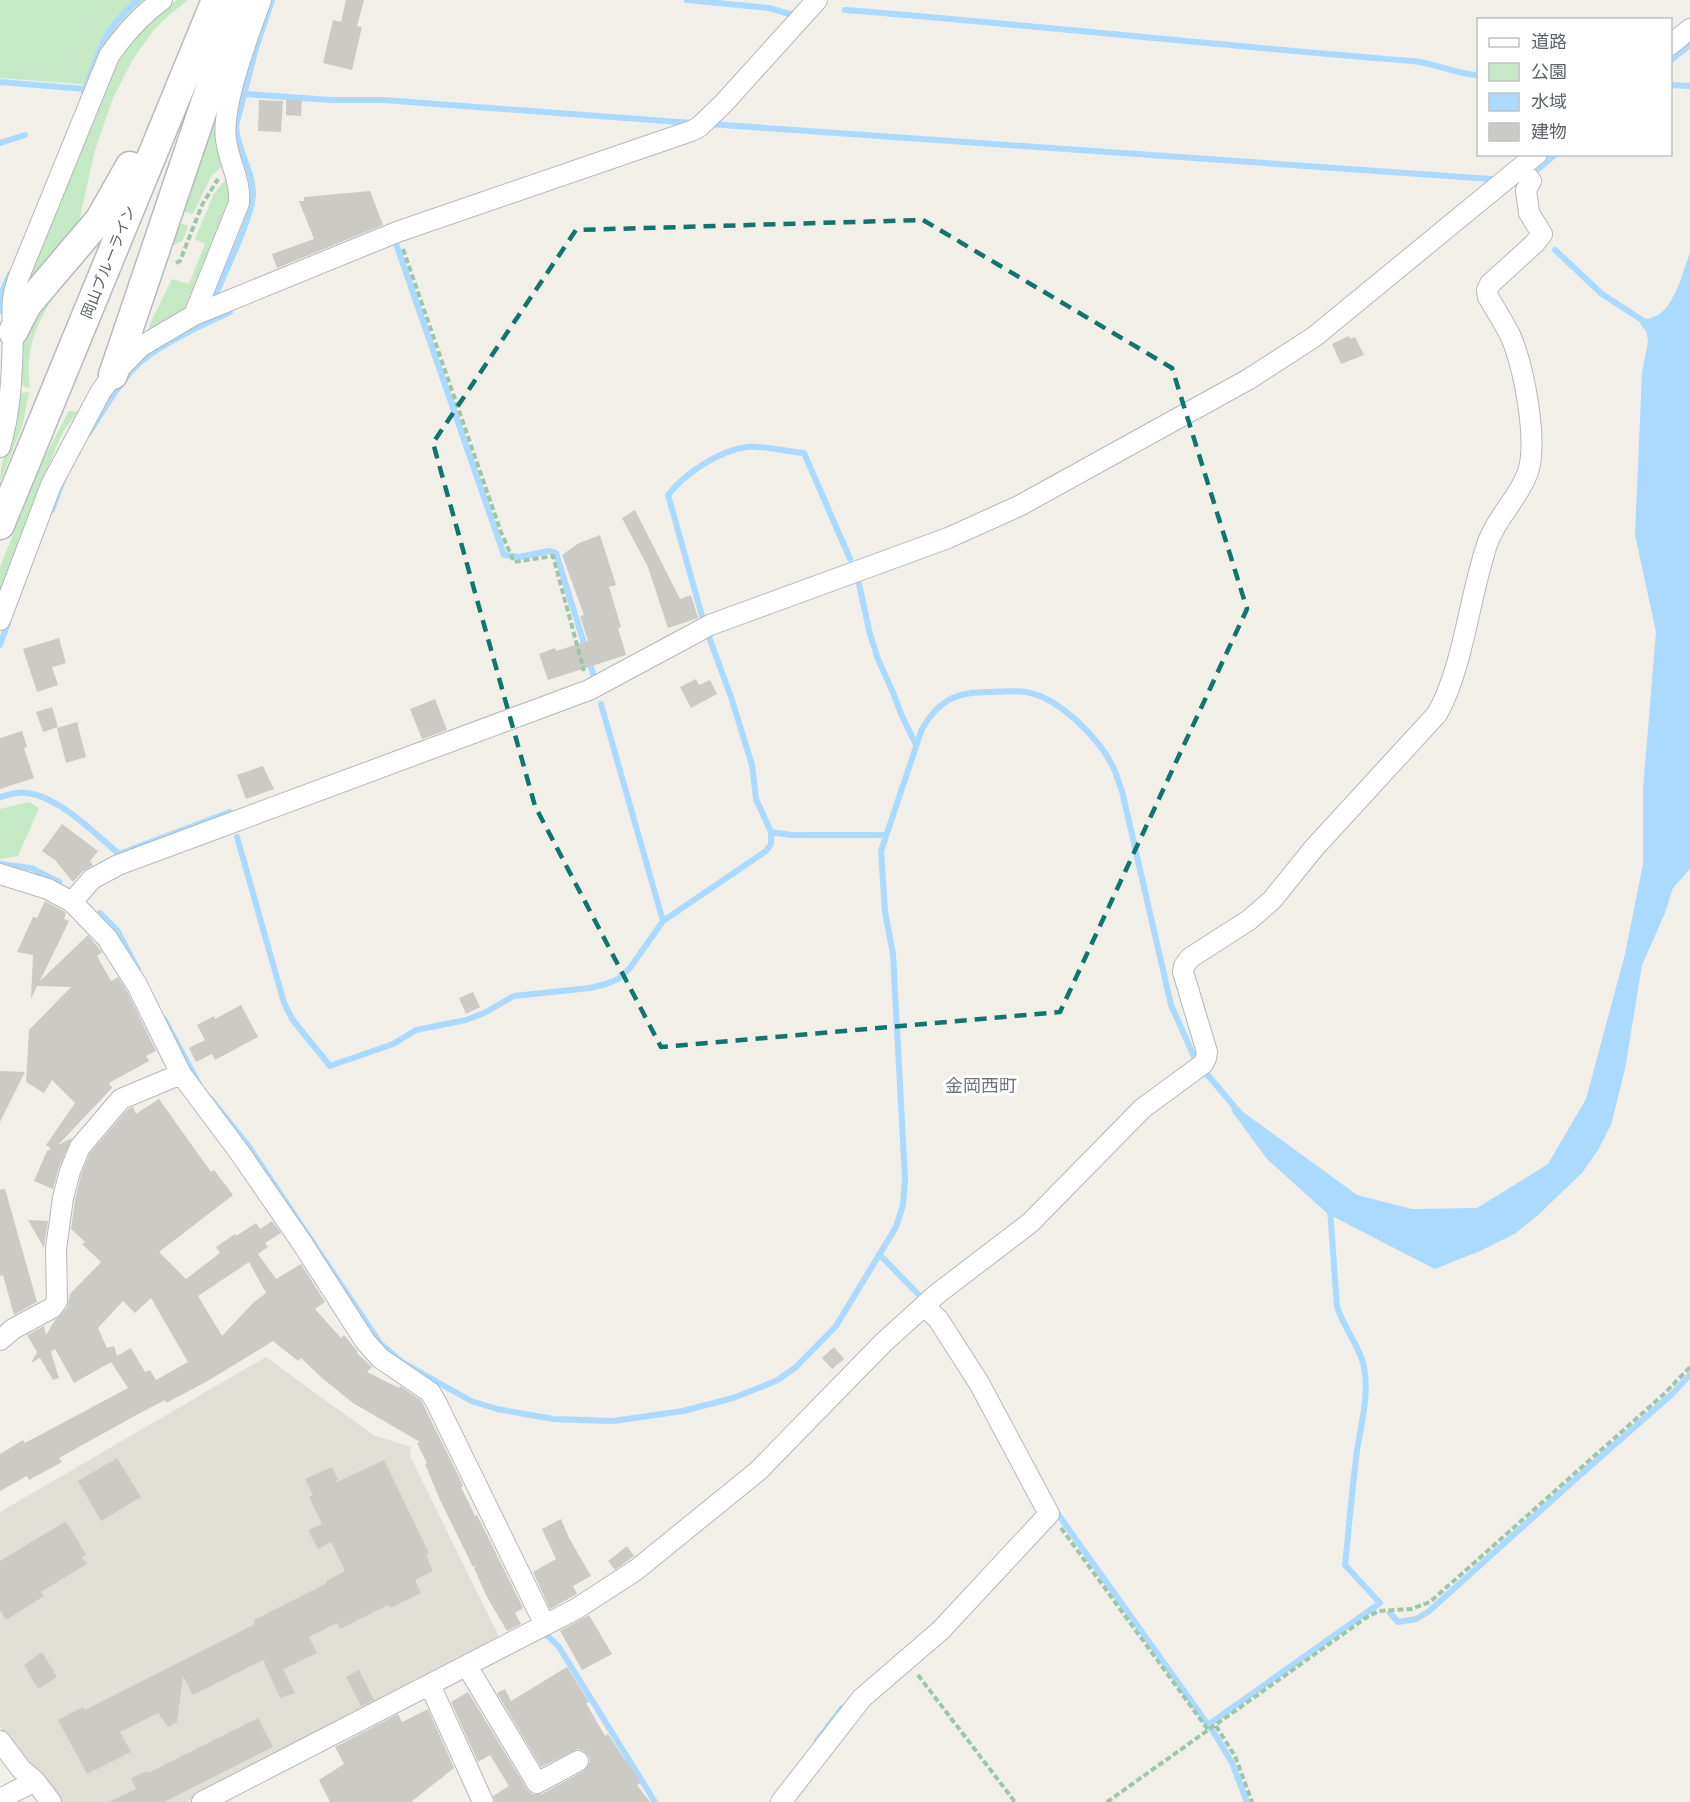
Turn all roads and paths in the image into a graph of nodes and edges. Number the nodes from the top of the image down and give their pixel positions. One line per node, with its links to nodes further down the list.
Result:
1 (162, 0): 13 (street)
2 (216, 0): 7 (main road, 岡山ブルーライン)
3 (240, 0): 14 (main road)
4 (261, 0): 12 (street)
5 (817, 0): 11 (street)
6 (1690, 29): 8 (street)
7 (203, 32): 13 (main road); 17 (main road, 岡山ブルーライン)
8 (1672, 44)
9 (1536, 156): 10 (street)
10 (1525, 174): 19 (street); 23 (street)
11 (397, 232): 12 (street); 19 (path)
12 (194, 315): 14 (street)
13 (13, 332): 15 (street)
14 (113, 375): 18 (street)
15 (5, 380): 16 (street)
16 (0, 447)
17 (0, 525)
18 (0, 620)
19 (589, 690): 21 (street)
20 (0, 874): 21 (street)
21 (72, 902): 22 (street)
22 (181, 1074): 24 (street); 27 (street)
23 (924, 1306): 26 (street); 27 (street)
24 (0, 1340)
25 (1690, 1367): 31 (path)
26 (1049, 1514): 28 (street); 31 (path)
27 (545, 1625): 29 (street)
28 (907, 1660): 39 (street); 40 (path)
29 (470, 1671): 30 (street); 33 (street)
30 (430, 1685): 37 (street); 38 (street)
31 (1212, 1729): 41 (path); 42 (path)
32 (0, 1741): 34 (street)
33 (578, 1761)
34 (34, 1781): 35 (street); 36 (street)
35 (0, 1798)
36 (51, 1802)
37 (202, 1802)
38 (483, 1802)
39 (781, 1802)
40 (1015, 1802)
41 (1107, 1802)
42 (1252, 1802)

